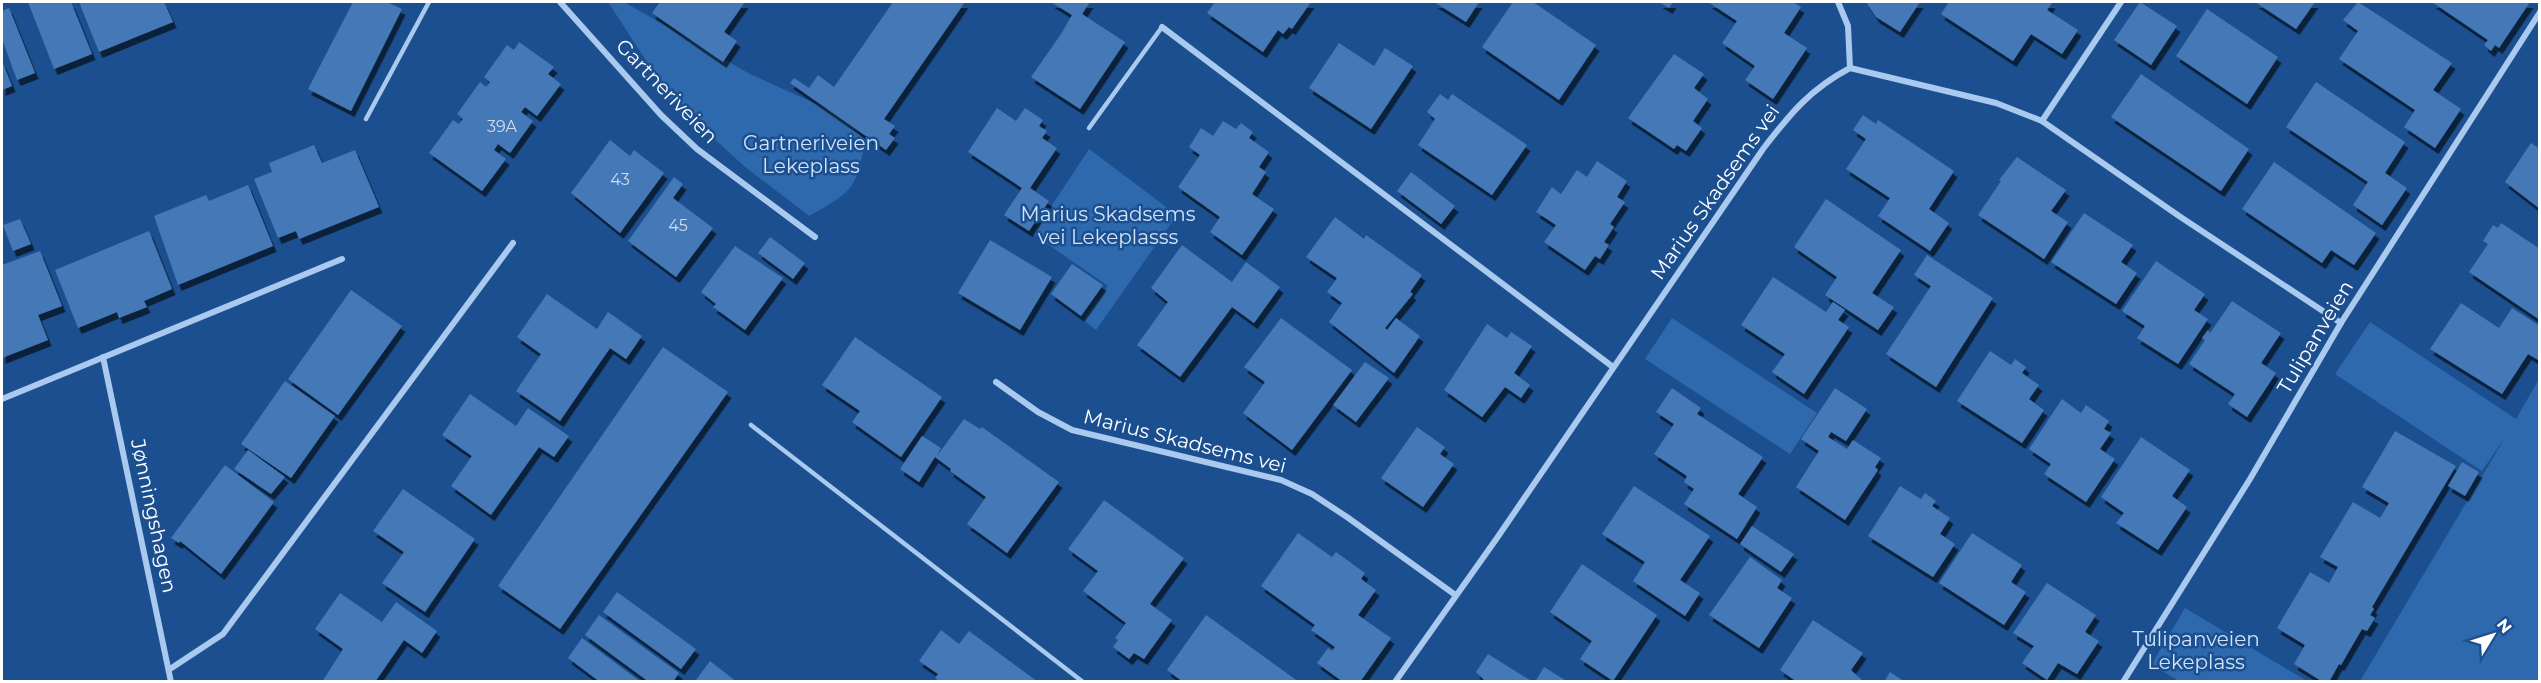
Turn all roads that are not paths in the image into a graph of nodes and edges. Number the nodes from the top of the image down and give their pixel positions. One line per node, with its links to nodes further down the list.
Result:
1 (429, 2): 8 (lane)
2 (560, 2): 11 (street, Gartneriveien)
3 (1838, 2): 7 (street)
4 (2121, 2): 9 (street)
5 (2540, 12): 14 (street, Tulipanveien)
6 (1162, 27): 10 (lane); 16 (street)
7 (1850, 68): 9 (street); 16 (street, Marius Skadsems vei)
8 (366, 119)
9 (2042, 121): 14 (street)
10 (1089, 128)
11 (815, 237)
12 (513, 243): 21 (street)
13 (342, 259): 15 (street)
14 (2341, 323): 25 (street, Tulipanveien)
15 (103, 357): 18 (street); 21 (street, Jønningshagen)
16 (1613, 367): 20 (street, Marius Skadsems vei)
17 (996, 382): 20 (street, Marius Skadsems vei)
18 (2, 399)
19 (752, 425): 23 (lane)
20 (1454, 594): 24 (street, Marius Skadsems vei)
21 (170, 669): 22 (street, Jønningshagen)
22 (171, 681)
23 (1083, 681)
24 (1395, 681)
25 (2123, 681)

